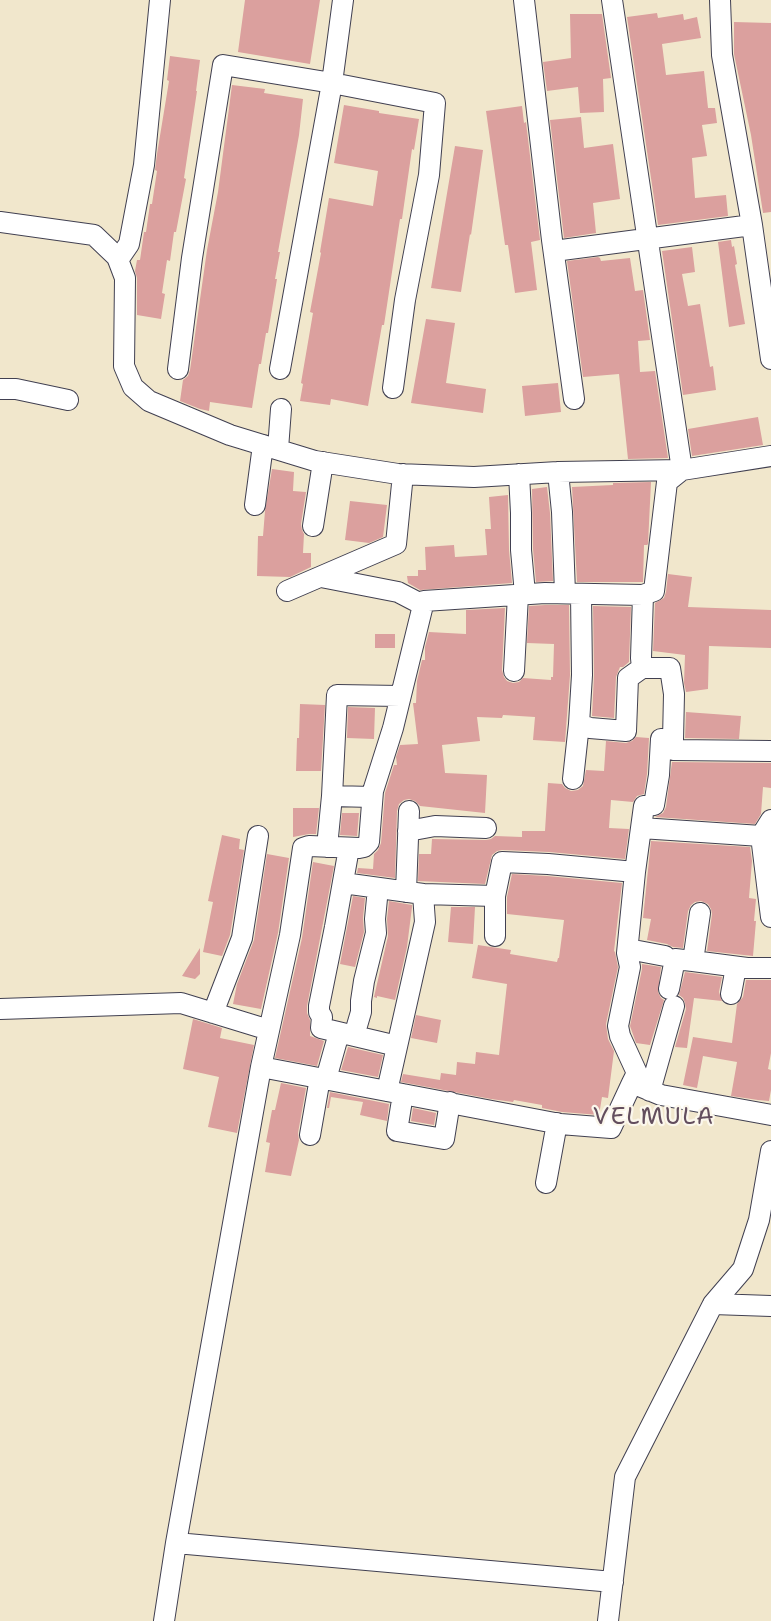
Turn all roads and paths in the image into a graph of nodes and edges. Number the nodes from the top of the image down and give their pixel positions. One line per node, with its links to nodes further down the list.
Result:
1 (160, 0): 11 (street)
2 (343, 0): 6 (street)
3 (524, 0): 10 (street)
4 (612, 0): 9 (street)
5 (720, 0): 8 (street)
6 (332, 83): 13 (street); 14 (street); 15 (street)
7 (0, 222): 11 (street)
8 (759, 236): 9 (street); 12 (street)
9 (648, 239): 10 (street); 23 (street)
10 (554, 251): 17 (street)
11 (118, 260): 20 (street)
12 (771, 359)
13 (178, 369)
14 (280, 369)
15 (393, 388)
16 (0, 389): 18 (street)
17 (574, 399)
18 (68, 400)
19 (281, 409): 20 (street)
20 (270, 447): 22 (street); 27 (street)
21 (771, 456): 23 (street)
22 (323, 462): 25 (street); 28 (street)
23 (682, 470): 24 (street); 33 (street)
24 (558, 472): 26 (street); 31 (street)
25 (403, 474): 26 (street); 29 (street)
26 (519, 474): 32 (street)
27 (255, 505)
28 (313, 526)
29 (321, 577): 30 (street); 34 (street)
30 (287, 591)
31 (573, 594): 32 (street); 33 (street); 38 (street)
32 (521, 595): 34 (street); 36 (street)
33 (644, 595): 35 (street)
34 (423, 605): 37 (street)
35 (642, 668): 38 (street); 39 (street)
36 (514, 672)
37 (400, 696): 42 (street); 43 (street)
38 (579, 724): 41 (street)
39 (673, 740): 40 (street); 46 (street)
40 (771, 751)
41 (573, 779)
42 (332, 796): 43 (street); 50 (street)
43 (372, 797): 51 (street)
44 (409, 811): 48 (street)
45 (486, 828): 48 (street)
46 (641, 828): 47 (street); 52 (street)
47 (766, 828): 58 (street)
48 (408, 831): 55 (street)
49 (258, 837): 67 (street)
50 (327, 847): 51 (street); 68 (street)
51 (349, 848): 53 (street)
52 (635, 872): 56 (street); 60 (street)
53 (343, 883): 54 (street); 69 (street)
54 (378, 888): 55 (street); 69 (street)
55 (414, 893): 56 (street); 70 (street)
56 (495, 896): 59 (street)
57 (700, 913): 62 (street)
58 (771, 917)
59 (495, 936)
60 (628, 949): 61 (street); 73 (street)
61 (664, 956)
62 (693, 961): 63 (street); 74 (street)
63 (736, 967): 64 (street); 65 (street)
64 (771, 968)
65 (731, 994)
66 (0, 1010): 67 (street)
67 (213, 1013): 68 (street)
68 (269, 1030): 71 (street)
69 (346, 1034): 70 (street); 72 (street)
70 (397, 1046): 75 (street)
71 (261, 1067): 72 (street); 84 (street)
72 (323, 1078): 75 (street); 79 (street)
73 (632, 1083): 74 (street); 78 (street)
74 (650, 1091): 77 (street)
75 (395, 1092): 76 (street); 76 (street)
76 (450, 1102): 78 (street)
77 (771, 1115)
78 (557, 1124): 81 (street)
79 (310, 1135)
80 (771, 1151): 82 (street)
81 (546, 1183)
82 (713, 1304): 83 (street); 85 (street)
83 (771, 1306)
84 (177, 1543): 85 (street); 86 (street)
85 (613, 1582): 87 (street)
86 (164, 1621)
87 (608, 1621)

